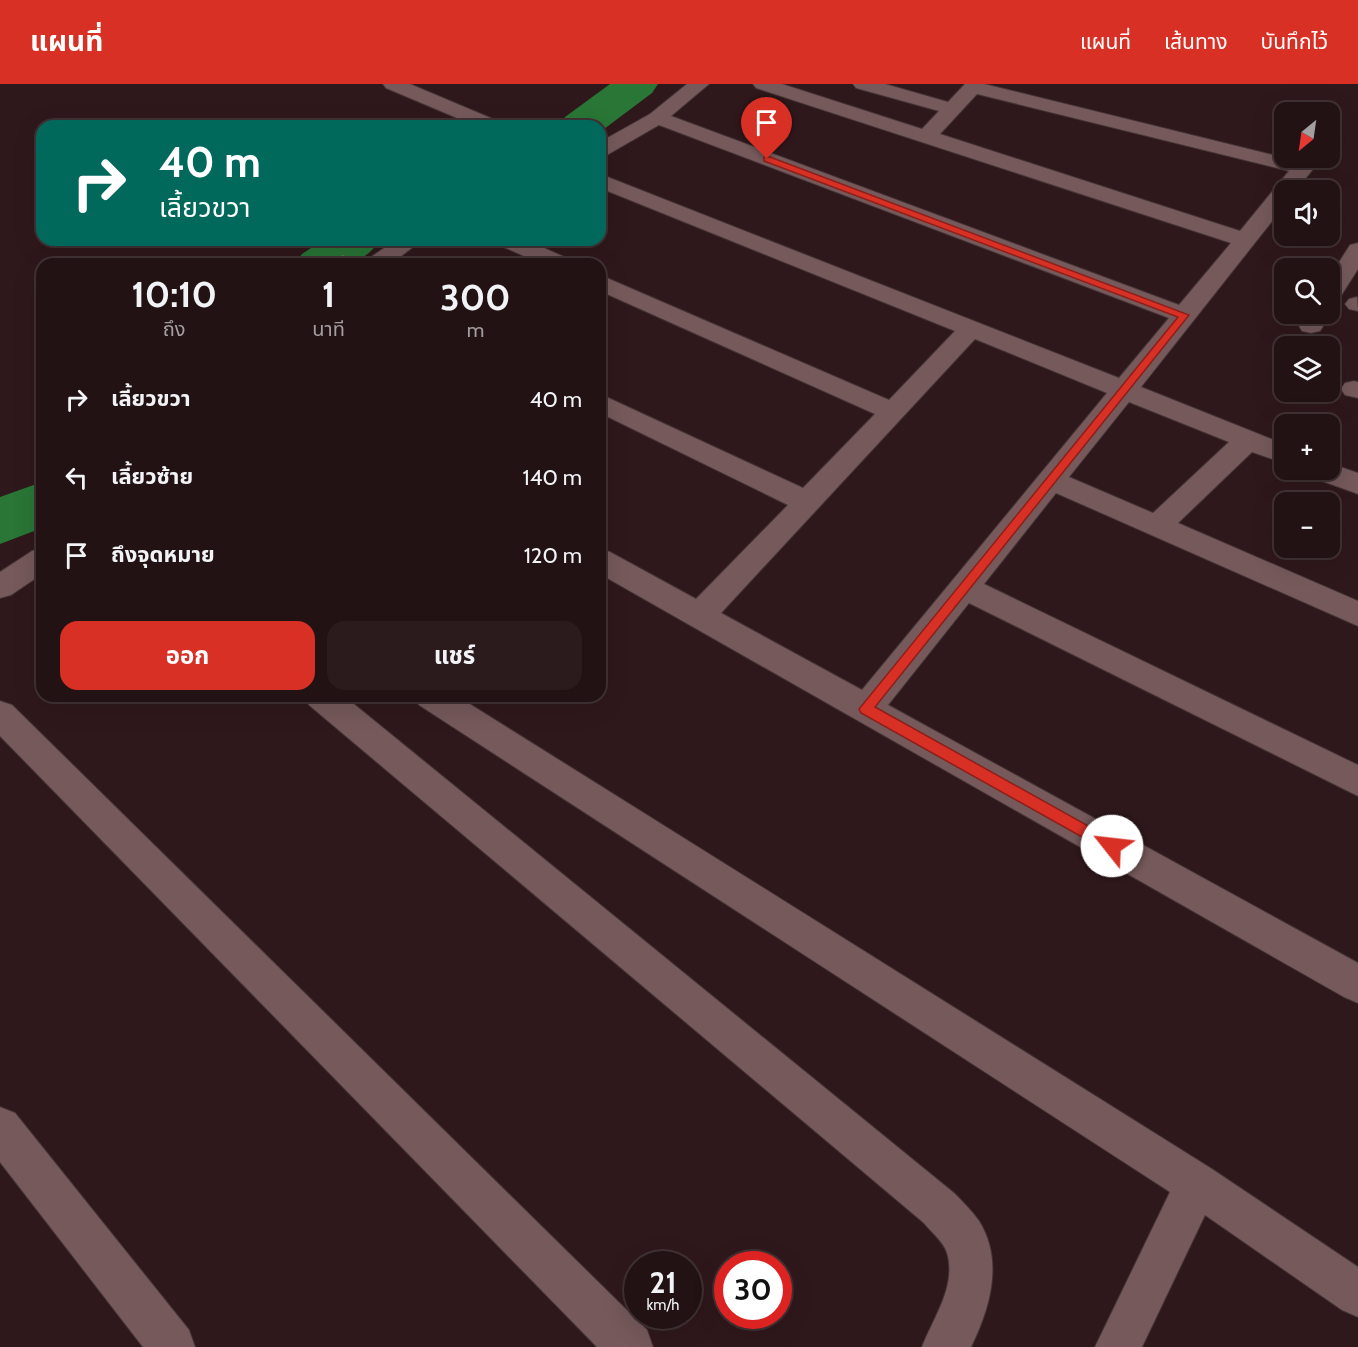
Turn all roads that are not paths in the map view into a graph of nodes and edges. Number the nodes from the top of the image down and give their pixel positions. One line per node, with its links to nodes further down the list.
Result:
1 (393, 84): 7 (street)
2 (699, 84): 6 (street)
3 (763, 84): 8 (street)
4 (863, 84): 5 (street)
5 (953, 109): 8 (street); 10 (street)
6 (657, 118): 9 (street); 21 (street)
7 (479, 120)
8 (926, 137): 13 (street)
9 (606, 148)
10 (1294, 180)
11 (606, 182): 22 (street)
12 (1274, 204): 13 (street)
13 (1245, 240): 21 (street)
14 (402, 246): 17 (street)
15 (520, 246): 18 (street)
16 (1358, 250): 19 (street)
17 (385, 258)
18 (548, 258)
19 (1340, 279)
20 (606, 285): 25 (street)
21 (1184, 315): 23 (street)
22 (971, 329): 23 (street); 25 (street)
23 (1124, 390): 26 (street); 29 (street)
24 (606, 405): 31 (street)
25 (893, 412): 31 (street)
26 (1248, 440): 27 (street); 32 (street)
27 (1274, 450)
28 (1340, 477): 30 (street)
29 (1051, 480): 32 (street); 36 (street)
30 (1358, 484)
31 (807, 502): 38 (street)
32 (1157, 526): 37 (street)
33 (36, 563): 35 (street)
34 (606, 563): 38 (street)
35 (0, 587)
36 (964, 587): 41 (street); 43 (street)
37 (1358, 614)
38 (699, 616): 41 (street)
39 (328, 702): 50 (street)
40 (440, 702): 46 (street)
41 (866, 709): 44 (street)
42 (0, 715): 49 (street)
43 (1358, 781)
44 (1358, 984)
45 (0, 1128): 48 (street)
46 (1197, 1184): 47 (street); 51 (street)
47 (1358, 1294)
48 (172, 1347)
49 (630, 1347)
50 (945, 1347)
51 (1118, 1347)

